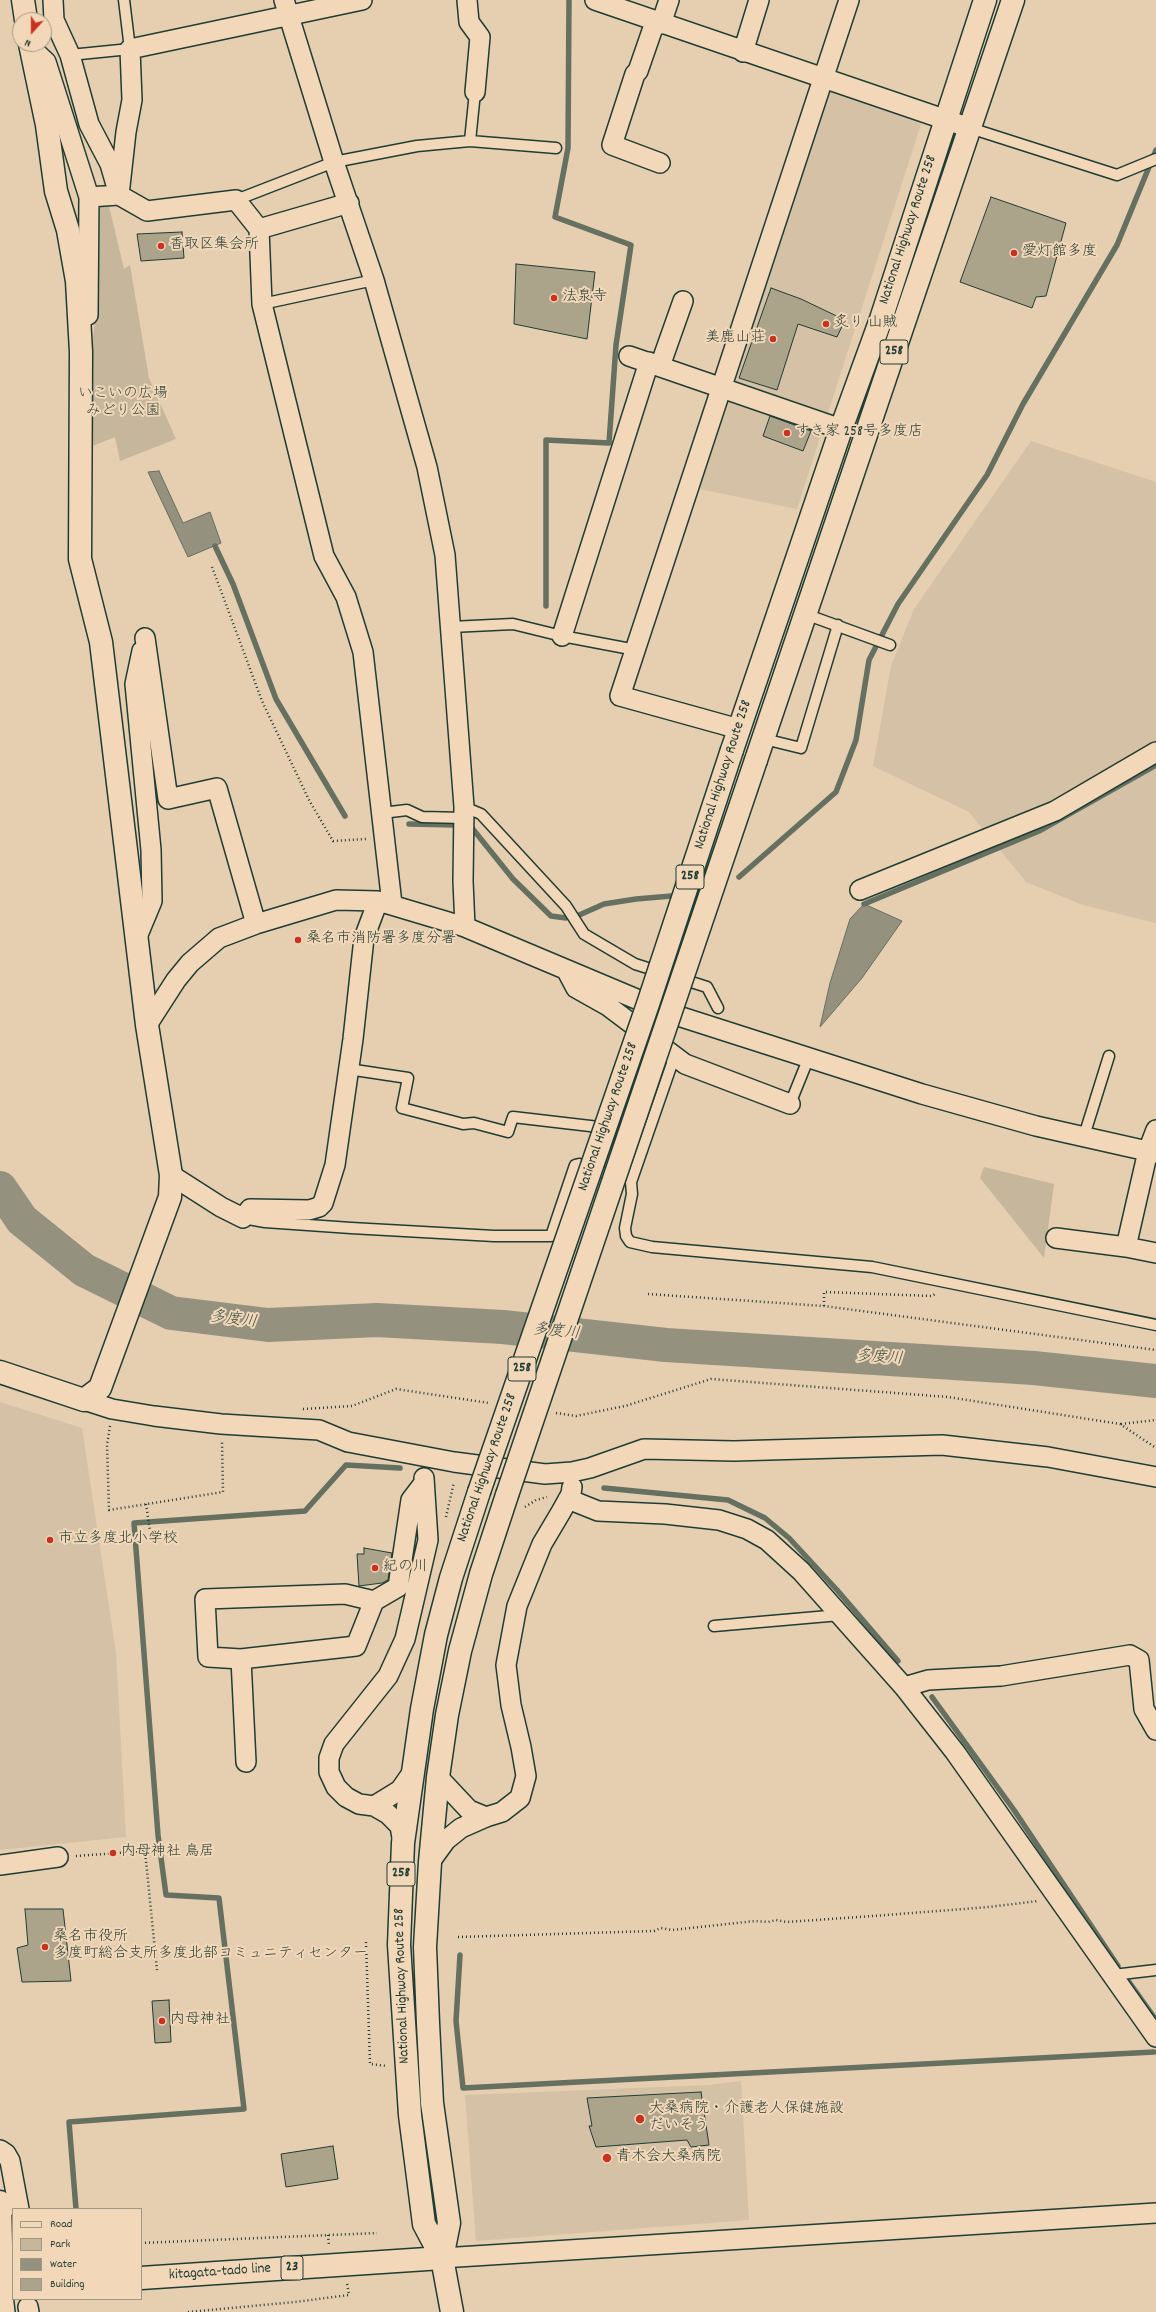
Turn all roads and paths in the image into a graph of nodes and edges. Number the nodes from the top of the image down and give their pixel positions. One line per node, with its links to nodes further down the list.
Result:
1 (23, 0): 13 (main road)
2 (53, 0): 19 (street)
3 (124, 0): 15 (lane)
4 (362, 0): 12 (street)
5 (467, 0): 21 (street)
6 (595, 0): 14 (street)
7 (669, 0): 14 (street)
8 (759, 0): 18 (street)
9 (849, 0): 20 (street)
10 (986, 0): 22 (main road, National Highway Route 258 / 258)
11 (1013, 0): 23 (main road, National Highway Route 258 / 258)
12 (286, 7): 15 (street); 27 (street)
13 (25, 12)
14 (658, 23): 18 (street); 28 (street)
15 (130, 49): 19 (lane); 29 (street)
16 (31, 52): 37 (main road)
17 (36, 52): 30 (street)
18 (743, 52): 20 (street)
19 (70, 55): 29 (street)
20 (823, 78): 22 (street); 40 (street)
21 (476, 92): 24 (lane)
22 (945, 119): 23 (street); 41 (main road, National Highway Route 258 / 258)
23 (970, 128): 26 (lane); 43 (main road, National Highway Route 258 / 258)
24 (470, 141): 25 (lane); 27 (lane)
25 (556, 148)
26 (1156, 159)
27 (334, 162): 31 (lane); 32 (street)
28 (660, 163)
29 (119, 195): 30 (street); 31 (street)
30 (89, 197): 37 (street)
31 (236, 200): 33 (street)
32 (349, 203): 33 (street); 34 (street)
33 (259, 229): 36 (street)
34 (374, 280): 36 (lane); 45 (street)
35 (683, 301): 39 (street)
36 (262, 304): 53 (street)
37 (81, 342): 59 (main road)
38 (629, 356): 39 (street)
39 (654, 364): 40 (street); 46 (street)
40 (719, 388): 41 (street); 48 (street)
41 (841, 429): 49 (main road, National Highway Route 258 / 258)
42 (212, 567): 54 (path)
43 (806, 614): 44 (lane); 50 (main road, National Highway Route 258 / 258)
44 (838, 625): 47 (lane); 50 (lane)
45 (451, 627): 46 (lane); 52 (street)
46 (562, 636): 48 (lane)
47 (890, 645)
48 (636, 650): 49 (street)
49 (739, 729): 61 (main road, National Highway Route 258 / 258, bridge)
50 (764, 739): 63 (main road, National Highway Route 258 / 258, bridge)
51 (1156, 752): 55 (street)
52 (464, 812): 53 (lane); 58 (street); 62 (lane)
53 (382, 813): 54 (street)
54 (385, 839): 56 (street)
55 (860, 890)
56 (385, 902): 57 (street); 58 (street); 68 (street)
57 (256, 924): 59 (street); 64 (street)
58 (465, 927): 60 (street)
59 (137, 937): 64 (main road)
60 (567, 971): 61 (street); 65 (street)
61 (648, 1004): 63 (street); 113 (main road, National Highway Route 258 / 258, bridge)
62 (718, 1008)
63 (672, 1014): 67 (street); 102 (main road, National Highway Route 258 / 258, bridge)
64 (147, 1025): 74 (main road)
65 (675, 1055): 69 (street); 71 (lane)
66 (1109, 1056): 72 (lane)
67 (809, 1057): 69 (lane); 72 (street)
68 (348, 1069): 71 (lane); 76 (street)
69 (790, 1104)
70 (1156, 1130): 73 (street)
71 (648, 1133): 75 (lane)
72 (1084, 1136): 73 (street)
73 (1152, 1152): 78 (street)
74 (171, 1175): 76 (street); 86 (main road)
75 (631, 1182): 76 (lane); 80 (lane)
76 (243, 1218)
77 (1056, 1238): 78 (street)
78 (1126, 1247): 79 (street)
79 (1156, 1253)
80 (952, 1282): 82 (path); 83 (lane)
81 (648, 1294): 82 (path)
82 (824, 1306): 84 (path)
83 (1156, 1325)
84 (1156, 1350)
85 (0, 1372): 86 (main road)
86 (84, 1400): 91 (street)
87 (497, 1404): 88 (path)
88 (297, 1409)
89 (552, 1413): 92 (path)
90 (1156, 1420): 92 (path)
91 (221, 1424): 95 (street); 103 (path)
92 (1120, 1424): 94 (path)
93 (107, 1445): 103 (path)
94 (1156, 1448)
95 (424, 1456): 96 (street); 99 (street)
96 (572, 1472): 97 (street); 101 (street)
97 (1156, 1477)
98 (454, 1482): 104 (path)
99 (424, 1483): 106 (street); 115 (street)
100 (548, 1497): 102 (path)
101 (568, 1498): 107 (street); 116 (street)
102 (515, 1502): 114 (main road, National Highway Route 258 / 258)
103 (146, 1504): 105 (path)
104 (446, 1518)
105 (150, 1531)
106 (374, 1600): 109 (street); 109 (street)
107 (840, 1615): 108 (lane); 110 (street)
108 (714, 1626)
109 (241, 1659): 112 (street)
110 (904, 1686): 111 (street); 121 (street)
111 (1156, 1730)
112 (246, 1762)
113 (412, 1773): 115 (street); 117 (main road, National Highway Route 258 / 258)
114 (438, 1777): 116 (street); 119 (main road, National Highway Route 258 / 258)
115 (374, 1806): 117 (street)
116 (486, 1817): 119 (street)
117 (403, 1843): 128 (main road, National Highway Route 258 / 258)
118 (58, 1857): 120 (street); 124 (path)
119 (430, 1862): 135 (main road, National Highway Route 258 / 258)
120 (0, 1865)
121 (1058, 1898): 122 (path); 126 (street)
122 (458, 1938)
123 (366, 1942): 128 (path)
124 (157, 1970)
125 (1156, 1970): 126 (lane)
126 (1113, 1975): 127 (street)
127 (1156, 2037)
128 (406, 2066): 135 (main road, National Highway Route 258 / 258)
129 (0, 2150): 131 (street)
130 (0, 2202): 138 (main road)
131 (19, 2208)
132 (1156, 2213): 135 (street)
133 (377, 2232): 134 (path)
134 (142, 2243)
135 (442, 2258): 136 (main road, kitagata-tado line / 23); 141 (main road, National Highway Route 258 / 258)
136 (345, 2265): 137 (main road, kitagata-tado line / 23); 140 (path)
137 (142, 2278)
138 (5, 2287): 139 (street)
139 (5, 2312)
140 (188, 2312)
141 (452, 2312)

